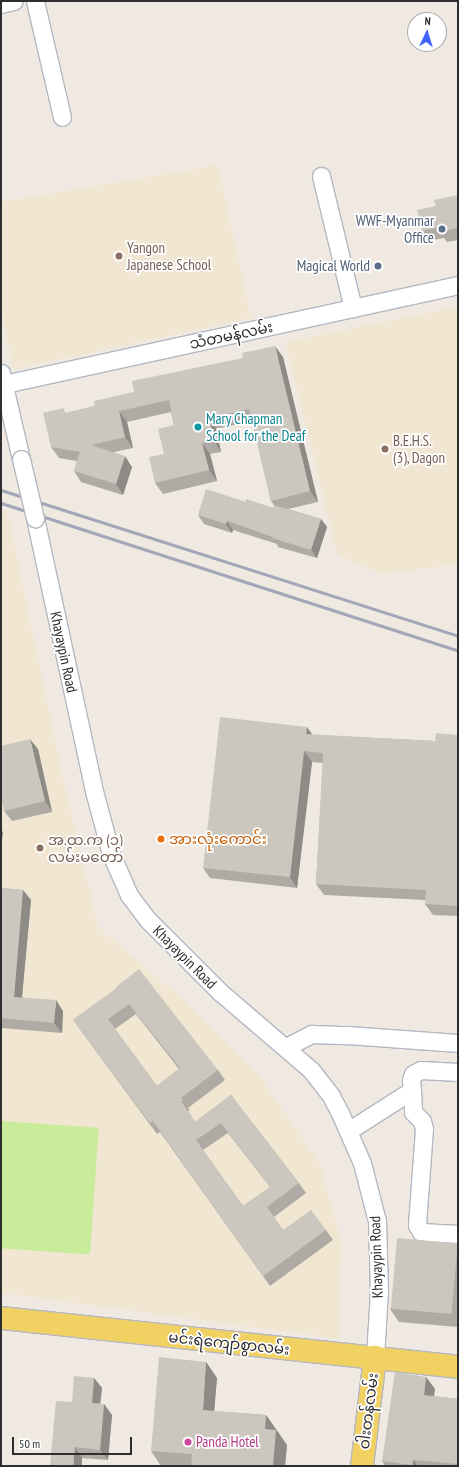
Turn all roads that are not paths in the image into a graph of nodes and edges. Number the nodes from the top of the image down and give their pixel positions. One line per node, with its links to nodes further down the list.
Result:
1 (14, 1): 3 (street)
2 (35, 1): 4 (street)
3 (1, 4)
4 (62, 117)
5 (321, 176): 7 (street)
6 (458, 285): 7 (street, သံတမန်လမ်း)
7 (353, 308): 8 (street, သံတမန်လမ်း)
8 (2, 378): 10 (street, Khayaypin Road, bridge)
9 (458, 1044): 10 (street)
10 (286, 1047): 13 (street, Khayaypin Road)
11 (458, 1072): 12 (street)
12 (412, 1090): 13 (street); 14 (street)
13 (348, 1131): 16 (street, Khayaypin Road)
14 (458, 1234)
15 (1, 1318): 16 (main road, မင်းရဲကျော်စွာလမ်း)
16 (375, 1357): 17 (main road, မင်းရဲကျော်စွာလမ်း); 18 (main road, ဝါးတန်လမ်း)
17 (458, 1367)
18 (362, 1466)

